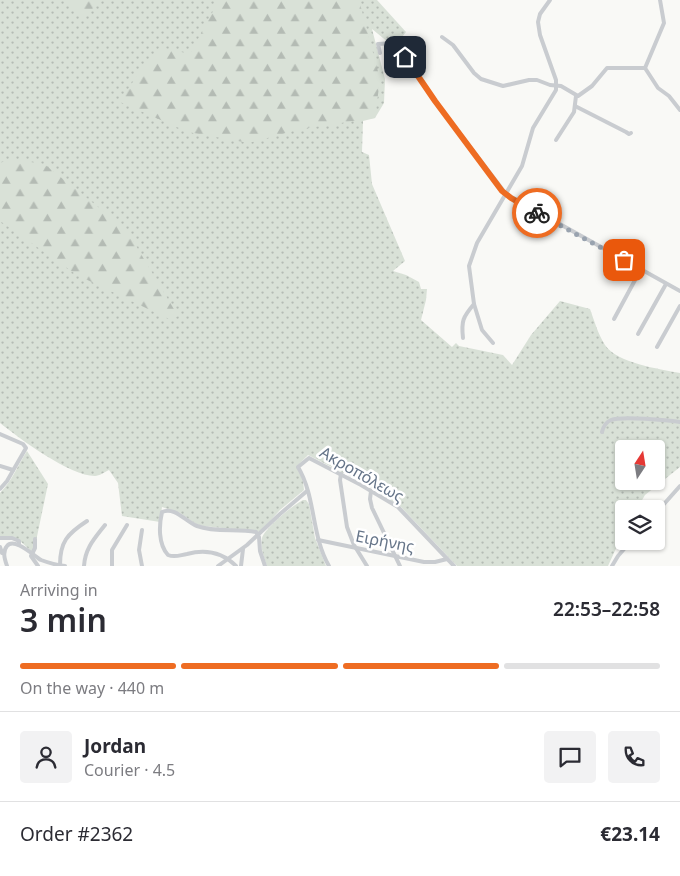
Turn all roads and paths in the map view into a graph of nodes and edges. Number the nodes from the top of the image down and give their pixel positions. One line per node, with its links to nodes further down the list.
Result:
1 (550, 0): 6 (street)
2 (660, 0): 5 (street)
3 (442, 37): 6 (street)
4 (380, 53): 12 (street)
5 (645, 68): 7 (street); 9 (street)
6 (557, 85): 7 (street); 12 (street)
7 (576, 96): 8 (street)
8 (575, 106): 10 (street); 11 (street)
9 (680, 110)
10 (631, 133)
11 (556, 140)
12 (506, 194): 13 (street); 16 (street)
13 (641, 269): 14 (street); 18 (street)
14 (666, 284): 15 (street); 19 (street)
15 (680, 291)
16 (474, 304): 20 (street); 21 (street)
17 (680, 306): 22 (street)
18 (614, 319)
19 (638, 334)
20 (463, 338)
21 (493, 343)
22 (658, 347)
23 (680, 422): 24 (street)
24 (602, 432)
25 (0, 434): 27 (street)
26 (0, 466): 27 (street)
27 (13, 470): 30 (street)
28 (341, 474): 31 (street, Ακροπόλεως); 32 (street, Ακροπόλεως); 44 (street)
29 (680, 486): 33 (street)
30 (0, 489)
31 (307, 491): 38 (street); 41 (street)
32 (371, 491): 49 (street); 50 (street, Ακροπόλεως)
33 (665, 503)
34 (87, 521): 55 (street)
35 (106, 525): 57 (street)
36 (127, 525): 58 (street)
37 (142, 530): 59 (street)
38 (259, 536): 45 (street); 51 (street); 63 (street)
39 (0, 538): 42 (street)
40 (35, 539): 48 (street)
41 (318, 540): 44 (street, Ειρήνης); 64 (street)
42 (19, 545): 47 (street); 48 (street)
43 (0, 546): 47 (street)
44 (356, 548): 49 (street, Ειρήνης); 65 (street)
45 (243, 549): 51 (street); 62 (street)
46 (624, 550): 68 (street)
47 (4, 553): 53 (street)
48 (32, 554): 54 (street); 55 (street)
49 (396, 557): 52 (street, Ειρήνης); 66 (street)
50 (447, 559): 52 (street, Ειρήνης); 67 (street, Ακροπόλεως)
51 (228, 560): 60 (street); 61 (street)
52 (438, 564)
53 (6, 566)
54 (38, 566)
55 (60, 566): 56 (street)
56 (65, 566)
57 (84, 566)
58 (112, 566)
59 (142, 566)
60 (218, 566)
61 (236, 566)
62 (241, 566)
63 (265, 566)
64 (329, 566)
65 (367, 566)
66 (400, 566)
67 (454, 566)
68 (612, 566)

